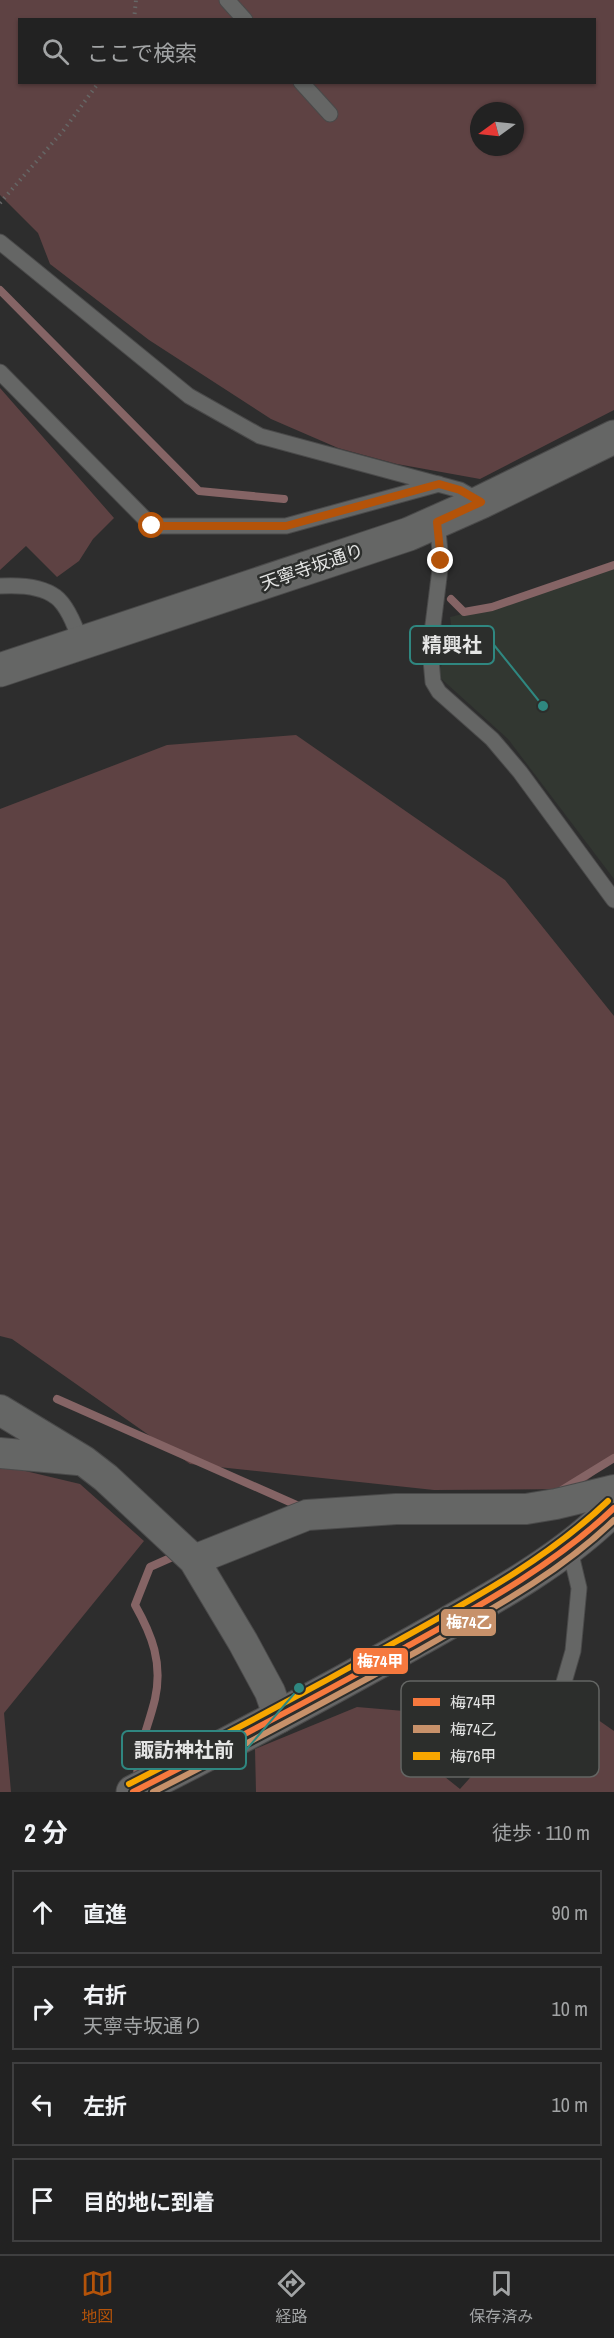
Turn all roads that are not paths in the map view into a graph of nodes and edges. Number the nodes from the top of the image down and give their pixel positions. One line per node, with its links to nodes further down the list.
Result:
1 (227, 0): 2 (lane)
2 (243, 18)
3 (303, 84): 4 (lane)
4 (330, 114)
5 (0, 242): 8 (lane)
6 (0, 372): 8 (lane)
7 (614, 437): 9 (street, 天寧寺坂通り)
8 (439, 484): 9 (lane)
9 (481, 502): 10 (street, 天寧寺坂通り)
10 (437, 522): 12 (street, 天寧寺坂通り); 14 (lane)
11 (0, 586): 12 (lane)
12 (81, 643): 13 (street, 天寧寺坂通り)
13 (0, 669)
14 (614, 900)
15 (0, 1410): 17 (street)
16 (0, 1453): 17 (street)
17 (84, 1461): 21 (street)
18 (614, 1490): 21 (street)
19 (614, 1508): 20 (main road)
20 (569, 1546): 22 (lane); 23 (main road)
21 (195, 1560): 23 (street)
22 (564, 1681)
23 (279, 1718): 24 (main road)
24 (133, 1792)

